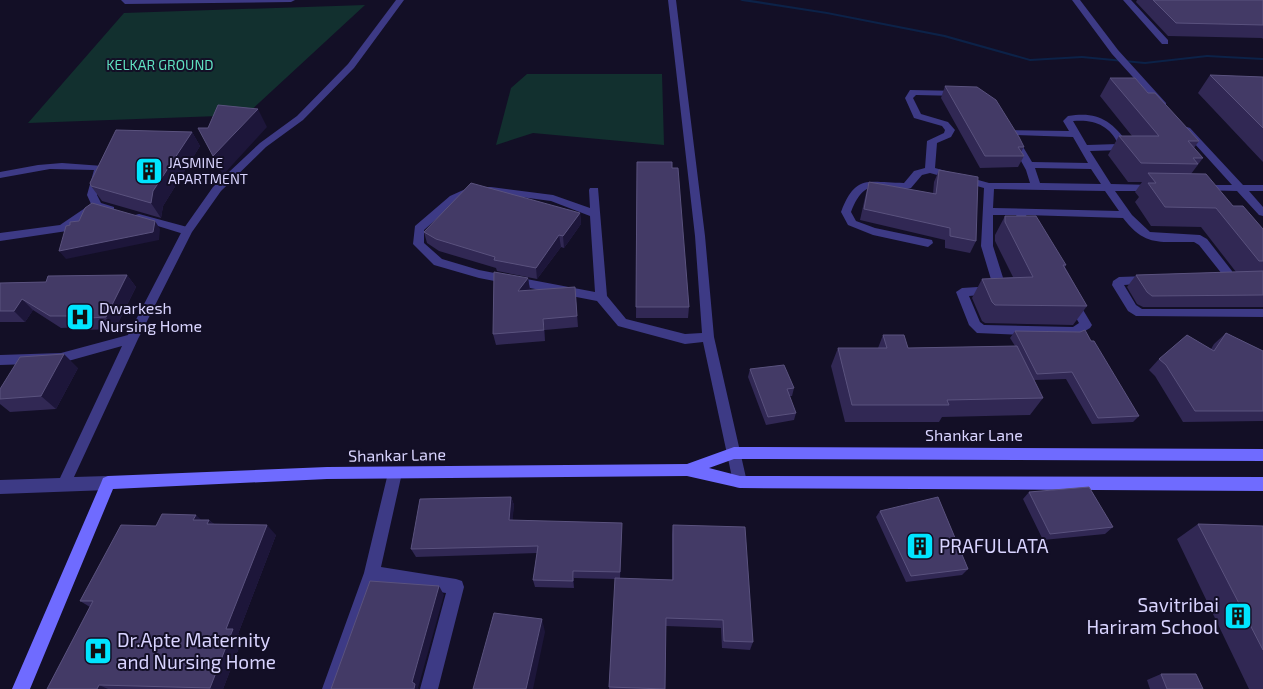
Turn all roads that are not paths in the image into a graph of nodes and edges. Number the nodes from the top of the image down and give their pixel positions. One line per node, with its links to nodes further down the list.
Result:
1 (125, 0): 2 (street)
2 (291, 0)
3 (400, 0): 31 (street)
4 (672, 0): 40 (street)
5 (1076, 0): 9 (street)
6 (1127, 0): 7 (street)
7 (1165, 42)
8 (965, 93): 15 (street)
9 (1168, 110)
10 (1181, 124): 22 (street)
11 (1076, 134): 12 (street); 12 (street); 13 (street)
12 (1084, 148): 14 (street)
13 (1029, 165): 14 (street); 18 (street)
14 (1096, 166): 19 (street)
15 (930, 170): 17 (street); 34 (street)
16 (0, 175): 25 (street)
17 (990, 186): 18 (street); 26 (street)
18 (1036, 186): 19 (street)
19 (1109, 187): 20 (street); 30 (street)
20 (1165, 188)
21 (1193, 188): 22 (street)
22 (1240, 188): 23 (street); 28 (street)
23 (1263, 188)
24 (594, 190): 29 (street)
25 (96, 205): 31 (street); 32 (street)
26 (988, 211): 27 (street); 37 (street)
27 (1019, 212): 30 (street); 33 (street)
28 (1263, 213)
29 (596, 214): 38 (street); 38 (street)
30 (1127, 215): 35 (street)
31 (187, 231): 41 (street)
32 (0, 237)
33 (1037, 241)
34 (928, 242)
35 (1208, 278)
36 (1158, 280): 39 (street)
37 (1066, 292)
38 (601, 297): 40 (street)
39 (1263, 313)
40 (708, 336): 43 (street)
41 (132, 339): 42 (street); 49 (street)
42 (0, 360)
43 (734, 453): 44 (street, Shankar Lane); 45 (street, Shankar Lane); 47 (street)
44 (1263, 455)
45 (687, 470): 46 (street, Shankar Lane); 47 (street, Shankar Lane)
46 (394, 472): 48 (street, Shankar Lane); 52 (street)
47 (740, 482): 50 (street, Shankar Lane)
48 (108, 483): 49 (street); 53 (street)
49 (64, 484): 51 (street)
50 (1263, 484)
51 (0, 487)
52 (372, 573): 54 (street); 55 (street)
53 (21, 689)
54 (331, 689)
55 (429, 689)

